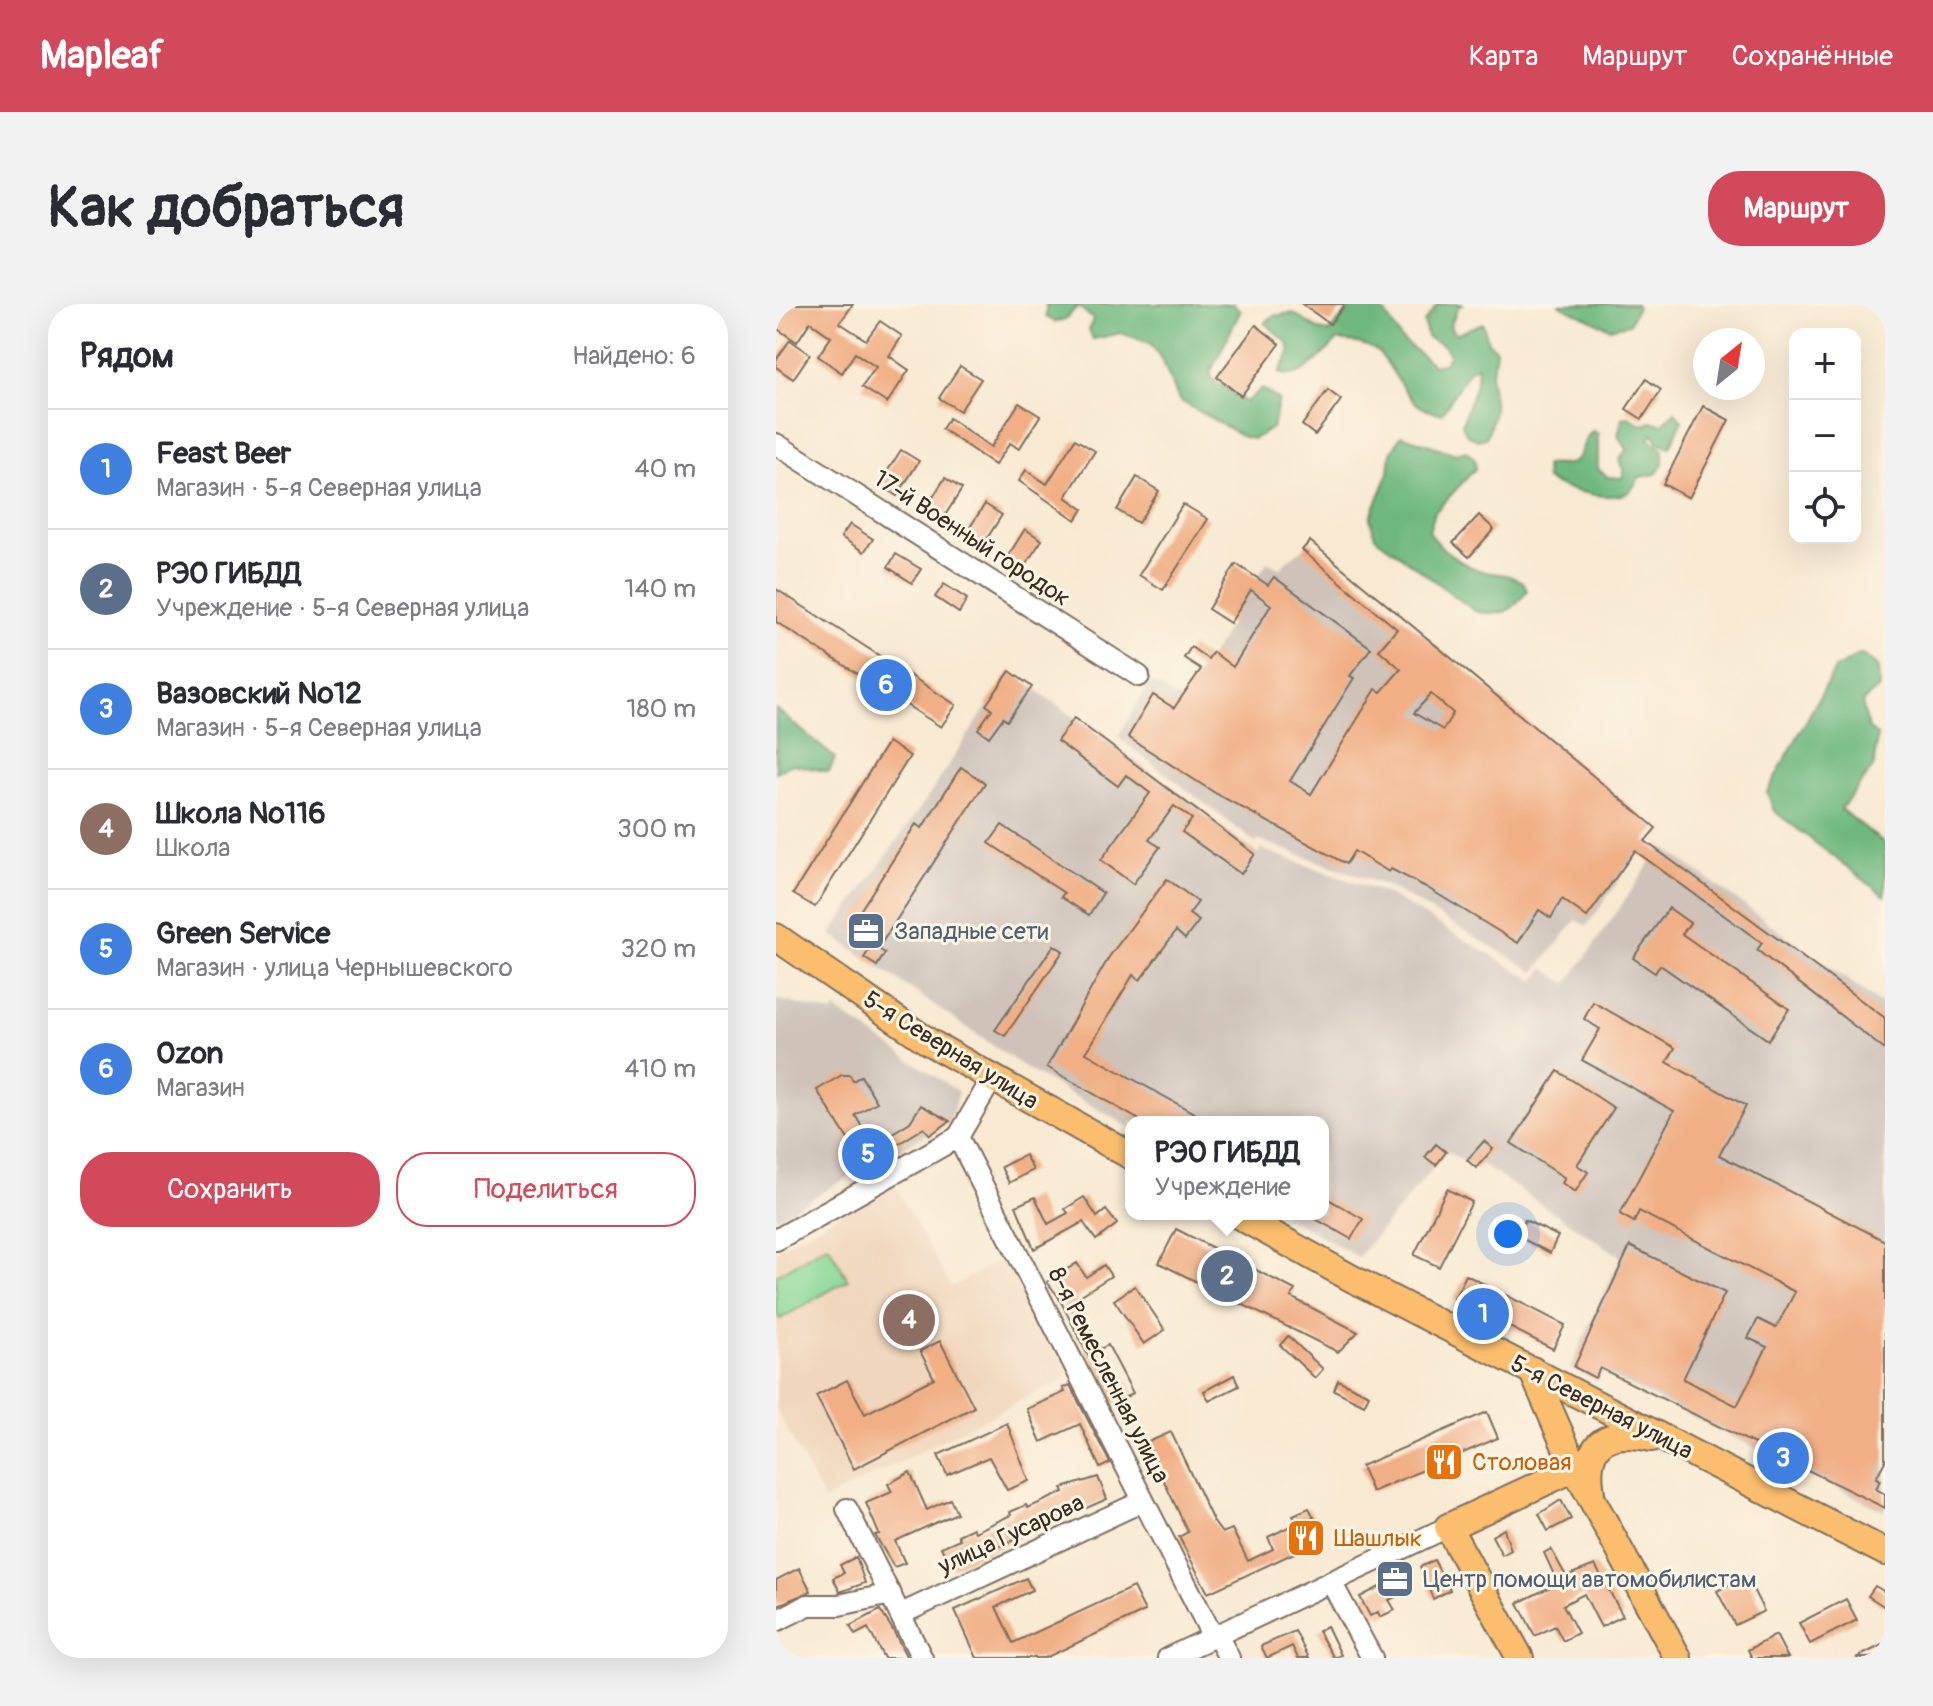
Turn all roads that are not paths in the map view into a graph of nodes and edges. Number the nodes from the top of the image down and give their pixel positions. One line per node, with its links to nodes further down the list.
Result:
1 (776, 444): 2 (street, 17-й Военный городок)
2 (1139, 676)
3 (776, 937): 4 (main road, 5-я Северная улица)
4 (992, 1079): 5 (street); 6 (main road, 5-я Северная улица)
5 (958, 1137): 8 (street); 12 (street, 8-я Ремесленная улица)
6 (1125, 1153)
7 (1247, 1220): 9 (main road, 5-я Северная улица)
8 (776, 1240)
9 (1532, 1370): 10 (main road, 5-я Северная улица); 11 (main road)
10 (1673, 1443): 13 (main road); 16 (main road, 5-я Северная улица)
11 (1575, 1468): 13 (main road); 15 (main road)
12 (1143, 1501): 19 (street, улица Гусарова); 21 (street, 8-я Ремесленная улица)
13 (1593, 1501): 27 (main road)
14 (847, 1509): 18 (street)
15 (1448, 1527): 17 (street); 26 (main road)
16 (1885, 1552)
17 (1331, 1582): 21 (street); 25 (street)
18 (891, 1594): 19 (street); 20 (street)
19 (901, 1614): 22 (street)
20 (776, 1621)
21 (1215, 1636): 23 (street); 24 (street, 8-я Ремесленная улица)
22 (922, 1658)
23 (1168, 1658)
24 (1229, 1658)
25 (1372, 1658)
26 (1520, 1658)
27 (1678, 1658)

